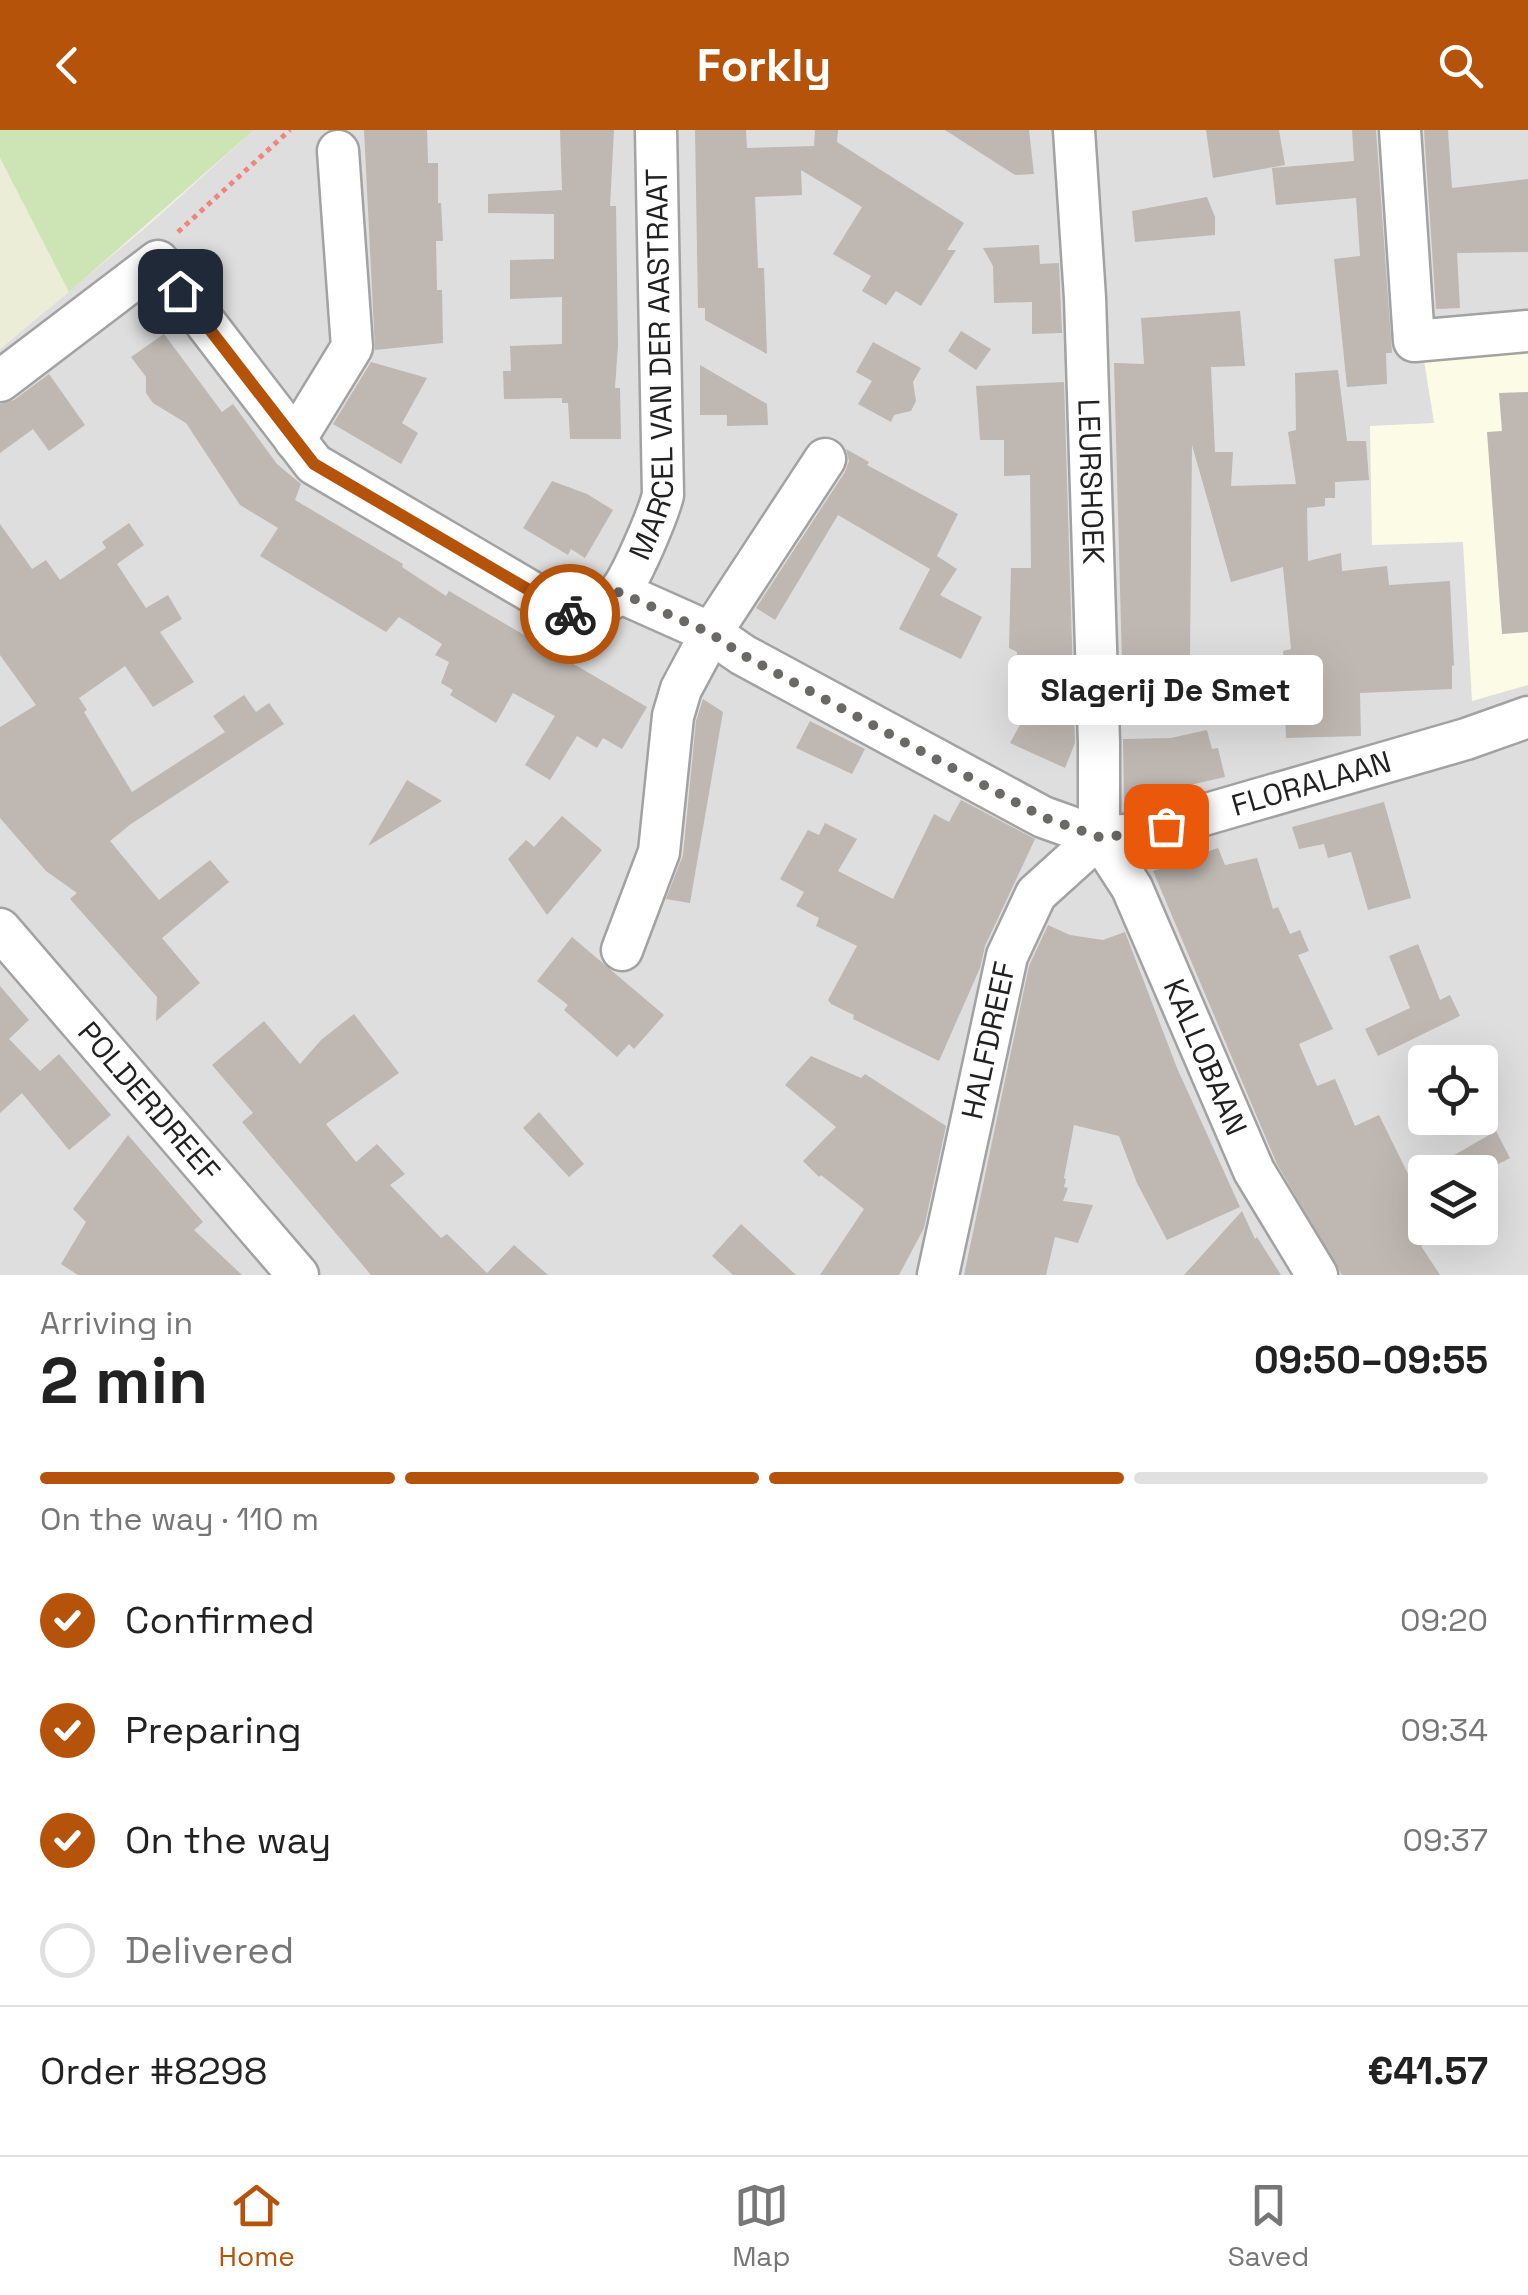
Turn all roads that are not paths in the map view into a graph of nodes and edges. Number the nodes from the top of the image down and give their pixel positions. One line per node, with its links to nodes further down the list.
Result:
1 (656, 130): 9 (street, MARCEL VAN DER AASTRAAT)
2 (1074, 130): 14 (street, LEURSHOEK)
3 (1400, 130): 5 (street)
4 (338, 151): 7 (street)
5 (1528, 332)
6 (0, 381): 7 (street, MARCEL VAN DER AASTRAAT)
7 (294, 440): 9 (street, MARCEL VAN DER AASTRAAT)
8 (825, 458): 10 (street)
9 (619, 592): 10 (street, MARCEL VAN DER AASTRAAT)
10 (710, 633): 14 (street, MARCEL VAN DER AASTRAAT); 16 (street)
11 (1528, 717): 13 (street, FLORALAAN)
12 (1528, 736): 13 (street, FLORALAAN)
13 (1466, 739): 14 (street, FLORALAAN)
14 (1099, 837): 18 (street, HALFDREEF); 19 (street, KALLOBAAN)
15 (0, 929): 17 (street, POLDERDREEF)
16 (622, 950)
17 (298, 1275)
18 (938, 1275)
19 (1317, 1275)

